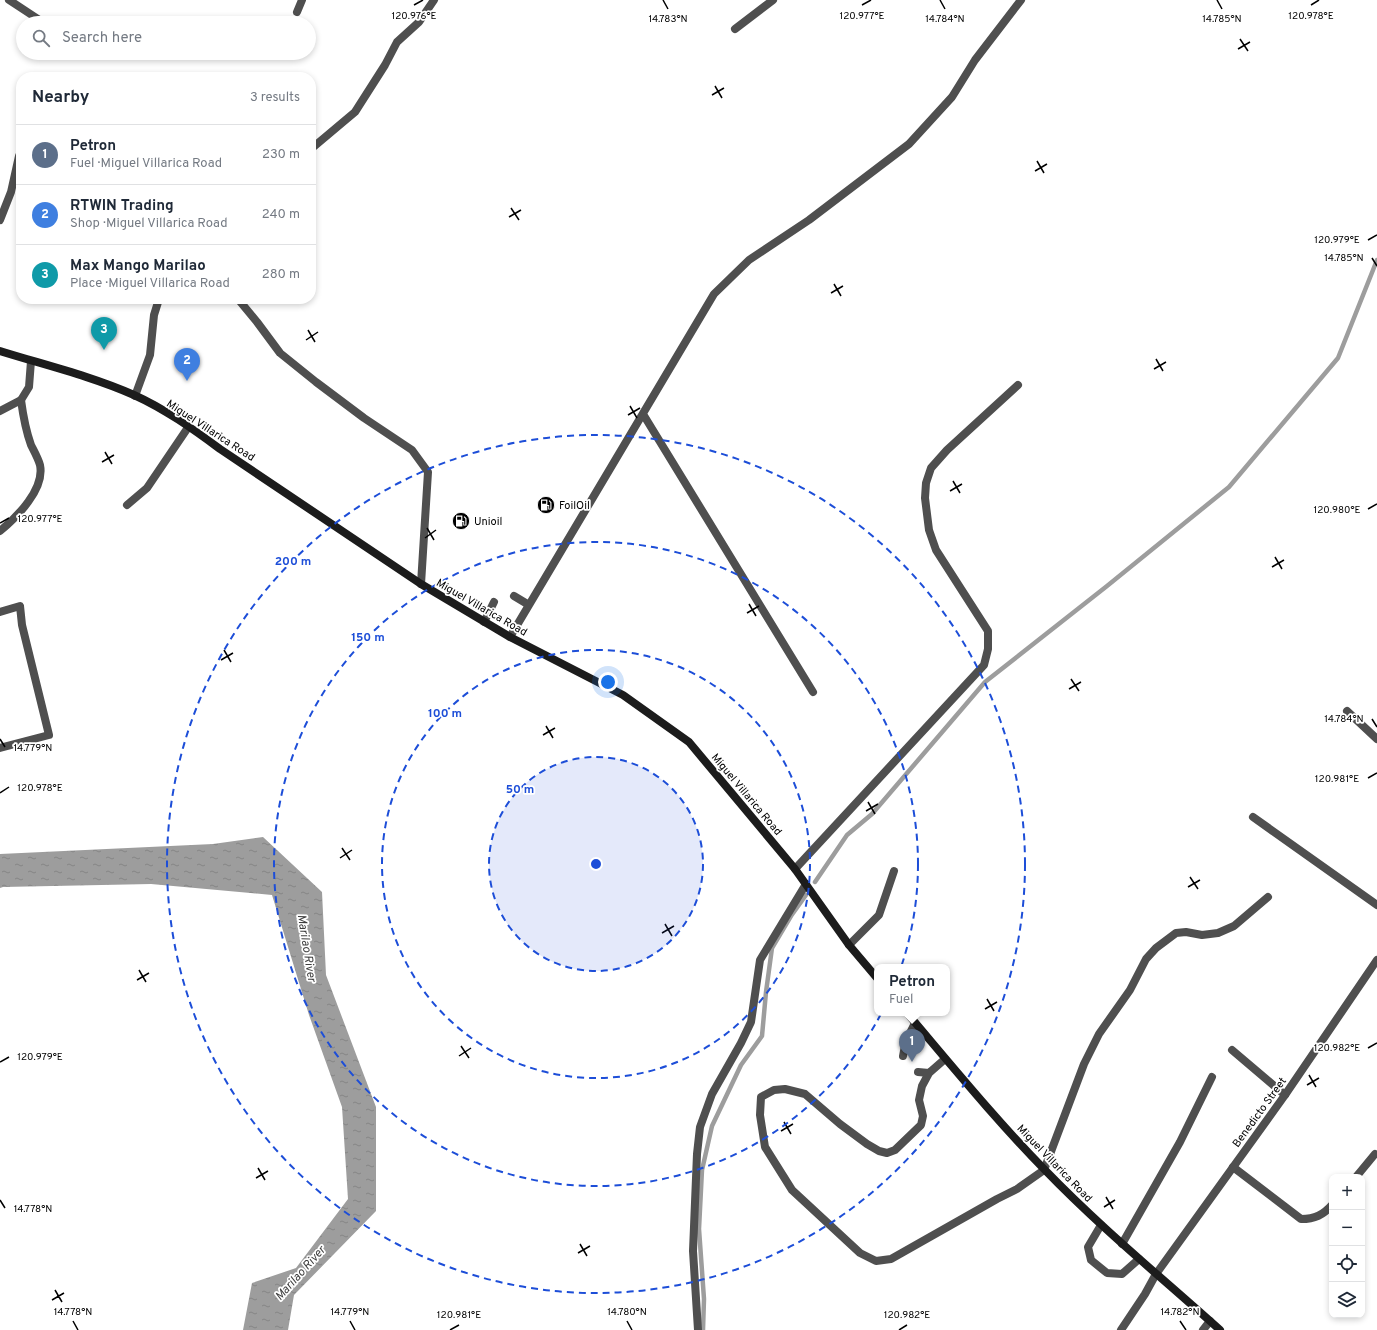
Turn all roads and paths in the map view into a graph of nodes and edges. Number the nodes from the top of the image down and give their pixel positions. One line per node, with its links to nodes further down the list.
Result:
1 (9, 0): 7 (street)
2 (302, 0): 6 (street)
3 (434, 0): 9 (street)
4 (773, 0): 8 (street)
5 (1021, 0): 20 (street)
6 (297, 12)
7 (33, 16)
8 (735, 29)
9 (316, 145)
10 (16, 170): 11 (street)
11 (0, 220)
12 (157, 304): 17 (street)
13 (242, 304): 24 (street)
14 (0, 351): 15 (main road, Miguel Villarica Road)
15 (31, 360): 17 (main road, Miguel Villarica Road); 18 (street)
16 (1018, 385): 36 (street)
17 (135, 396): 21 (main road, Miguel Villarica Road)
18 (21, 400): 19 (street); 23 (street)
19 (0, 411)
20 (643, 414): 27 (street); 31 (street)
21 (189, 426): 22 (street); 24 (main road, Miguel Villarica Road)
22 (127, 505)
23 (0, 530)
24 (421, 584): 29 (main road, Miguel Villarica Road)
25 (514, 596): 27 (street)
26 (494, 602): 29 (street)
27 (529, 605): 30 (street)
28 (0, 612): 34 (street)
29 (484, 622): 30 (main road, Miguel Villarica Road)
30 (510, 637): 36 (main road, Miguel Villarica Road)
31 (813, 692)
32 (1347, 711): 33 (street)
33 (1377, 739)
34 (1, 745)
35 (1253, 817): 40 (street)
36 (795, 869): 38 (main road, Miguel Villarica Road)
37 (894, 871): 41 (street)
38 (806, 884): 41 (main road, Miguel Villarica Road); 63 (street)
39 (1268, 897): 55 (street)
40 (1377, 905)
41 (849, 945): 43 (main road, Miguel Villarica Road)
42 (1377, 960): 52 (street, Benedicto Street)
43 (874, 974)
44 (910, 1016): 45 (main road, Miguel Villarica Road)
45 (915, 1022): 47 (street); 48 (main road, Miguel Villarica Road)
46 (1232, 1050): 52 (street)
47 (903, 1056)
48 (945, 1059): 50 (street); 55 (main road, Miguel Villarica Road)
49 (918, 1072): 50 (street)
50 (929, 1073): 55 (street)
51 (1212, 1077): 59 (street)
52 (1285, 1095): 54 (street, Benedicto Street)
53 (1376, 1154): 56 (street)
54 (1233, 1167): 57 (street); 61 (street, Benedicto Street)
55 (1044, 1170): 58 (main road, Miguel Villarica Road)
56 (1359, 1174)
57 (1329, 1208)
58 (1101, 1225): 59 (main road, Miguel Villarica Road); 60 (street)
59 (1122, 1244): 60 (main road, Miguel Villarica Road)
60 (1139, 1259): 61 (main road, Miguel Villarica Road)
61 (1156, 1274): 62 (main road, Miguel Villarica Road); 64 (street, Benedicto Street)
62 (1210, 1321): 65 (street); 66 (main road, Miguel Villarica Road)
63 (698, 1330)
64 (1121, 1330)
65 (1203, 1330)
66 (1220, 1330)

